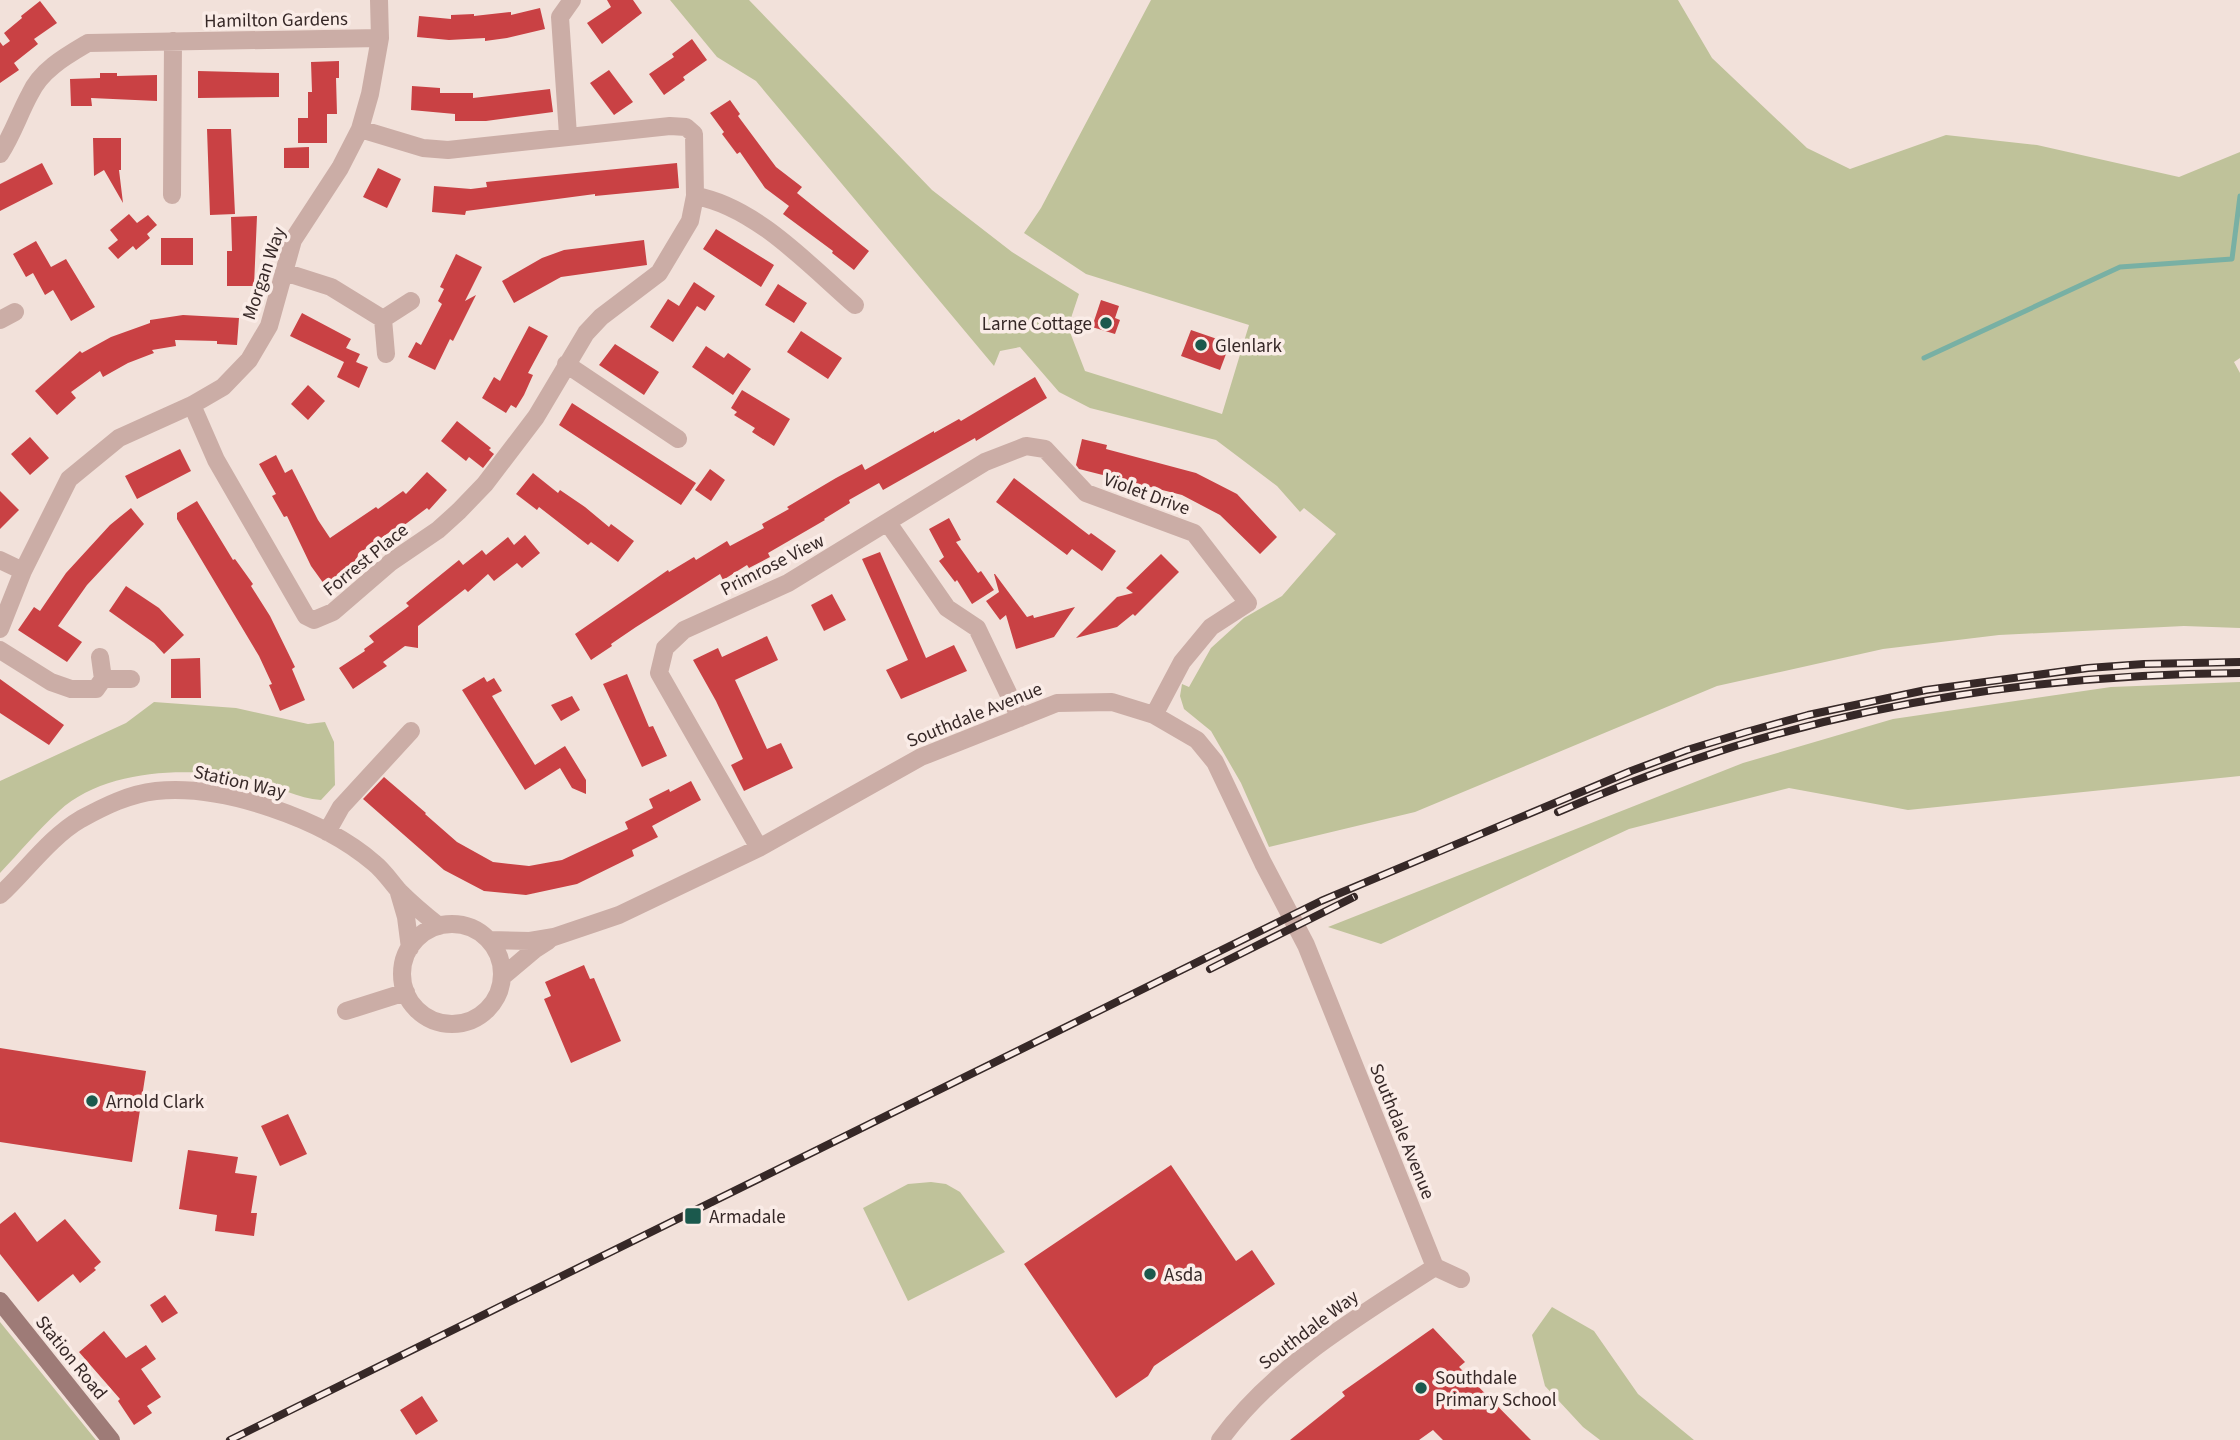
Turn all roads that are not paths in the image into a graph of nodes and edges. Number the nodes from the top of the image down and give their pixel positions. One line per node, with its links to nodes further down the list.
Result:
1 (379, 0): 3 (street, Morgan Way)
2 (572, 0): 6 (street)
3 (380, 38): 4 (street, Hamilton Gardens); 5 (street, Morgan Way)
4 (173, 41): 7 (street, Hamilton Gardens); 8 (street)
5 (360, 129): 6 (street, Forrest Place); 10 (street, Morgan Way)
6 (568, 135): 9 (street, Forrest Place)
7 (0, 153)
8 (172, 195)
9 (695, 196): 12 (street); 15 (street, Forrest Place)
10 (284, 272): 13 (street); 16 (street, Morgan Way)
11 (411, 301): 13 (street)
12 (855, 305)
13 (383, 319): 14 (street)
14 (386, 354)
15 (566, 364): 16 (street, Forrest Place); 17 (street)
16 (192, 405): 20 (street, Morgan Way)
17 (678, 439)
18 (888, 523): 26 (street, Violet Drive); 27 (street); 30 (street, Primrose View)
19 (0, 560): 20 (street)
20 (23, 570): 21 (street, Morgan Way)
21 (0, 629)
22 (0, 650): 24 (street)
23 (100, 657): 24 (street)
24 (103, 679): 25 (street)
25 (131, 679)
26 (1154, 715): 27 (street, Southdale Avenue); 40 (street, Southdale Avenue)
27 (1020, 718): 30 (street, Southdale Avenue)
28 (411, 731): 29 (street)
29 (327, 832): 31 (street, Station Way); 32 (street, Station Way)
30 (759, 848): 34 (street, Southdale Avenue)
31 (398, 890): 33 (street, Station Way); 36 (street, Station Way)
32 (0, 895)
33 (439, 926): 35 (street); 36 (street)
34 (554, 937): 35 (street, Southdale Avenue); 37 (street, Southdale Avenue)
35 (489, 940): 37 (street)
36 (410, 948): 38 (street)
37 (502, 977): 38 (street)
38 (406, 992): 39 (street)
39 (346, 1011)
40 (1435, 1267): 41 (street); 44 (street, Southdale Way)
41 (1461, 1279)
42 (0, 1301): 43 (main road, Station Road)
43 (110, 1438)
44 (1220, 1440)

